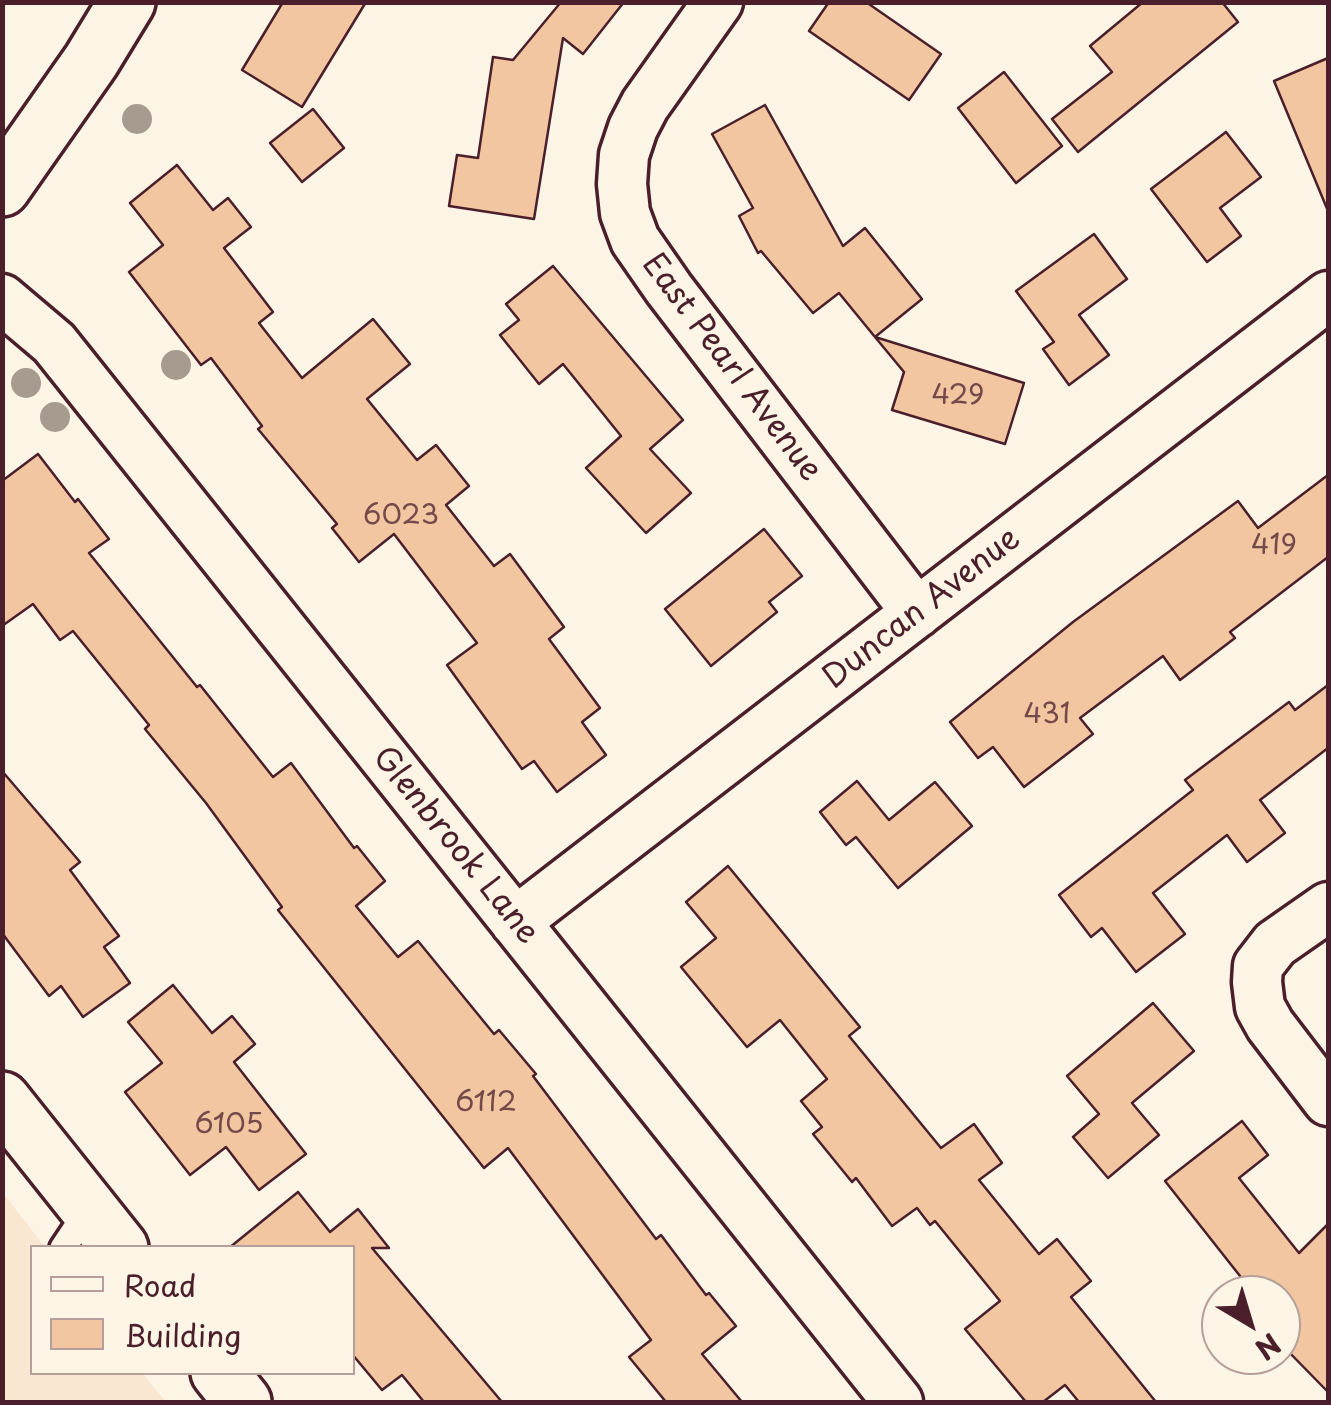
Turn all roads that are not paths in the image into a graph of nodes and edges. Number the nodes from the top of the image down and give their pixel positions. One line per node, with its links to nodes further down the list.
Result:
1 (128, 2): 3 (main road)
2 (718, 2): 6 (street, East Pearl Avenue)
3 (2, 188)
4 (1328, 296): 6 (street, Duncan Avenue)
5 (2, 299): 8 (street, Glenbrook Lane)
6 (917, 613): 8 (street, Duncan Avenue)
7 (1328, 908): 10 (street)
8 (516, 922): 14 (street, Glenbrook Lane)
9 (2, 1100): 11 (main road)
10 (1328, 1100)
11 (91, 1234)
12 (222, 1375): 13 (main road)
13 (243, 1402)
14 (898, 1402)

